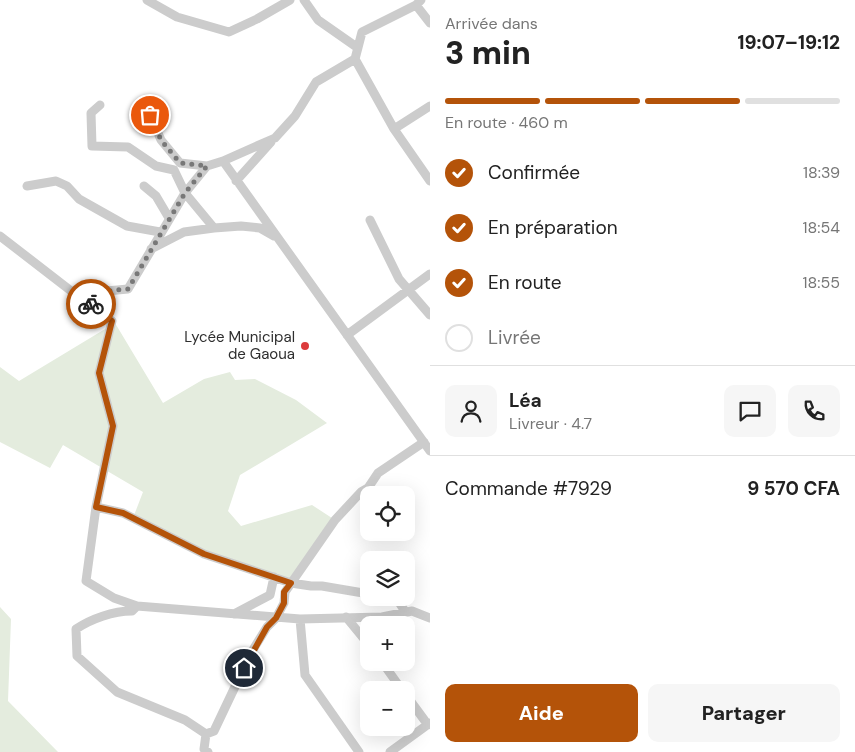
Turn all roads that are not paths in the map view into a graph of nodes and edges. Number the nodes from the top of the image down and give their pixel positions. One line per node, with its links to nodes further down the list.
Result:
1 (147, 0): 2 (street)
2 (290, 0)
3 (304, 0): 6 (street)
4 (418, 2): 5 (street); 6 (street)
5 (430, 24)
6 (358, 48): 7 (street)
7 (355, 59): 11 (street); 12 (street)
8 (100, 105): 19 (street)
9 (430, 106): 11 (street)
10 (150, 115): 14 (street)
11 (394, 129): 16 (street)
12 (275, 138): 13 (street); 15 (street)
13 (223, 161): 14 (street); 15 (street)
14 (207, 166): 19 (street)
15 (236, 181): 25 (street)
16 (430, 181)
17 (27, 186): 23 (street)
18 (144, 186): 20 (street)
19 (185, 193): 20 (street); 22 (street)
20 (169, 218): 23 (street)
21 (370, 220): 28 (street)
22 (214, 228): 25 (street); 26 (street)
23 (160, 232): 26 (street)
24 (0, 236): 29 (street)
25 (276, 237): 31 (street)
26 (151, 249): 29 (street)
27 (430, 274): 28 (street)
28 (409, 289): 30 (street); 31 (street)
29 (75, 294): 34 (street)
30 (430, 315)
31 (346, 335): 32 (street)
32 (424, 442): 33 (street); 36 (street)
33 (430, 451)
34 (96, 507): 35 (street); 38 (street)
35 (274, 577): 36 (street); 41 (street)
36 (291, 583): 37 (street); 43 (street)
37 (360, 592)
38 (137, 606): 41 (street); 49 (street)
39 (402, 606): 40 (street)
40 (406, 613): 42 (street); 44 (street)
41 (234, 614): 43 (street)
42 (346, 617): 45 (street); 46 (street)
43 (276, 618): 45 (street); 49 (street)
44 (430, 618)
45 (300, 619): 51 (street)
46 (360, 634)
47 (415, 707): 48 (street)
48 (429, 724): 52 (street)
49 (206, 734): 50 (street)
50 (208, 752)
51 (359, 752)
52 (390, 752)

